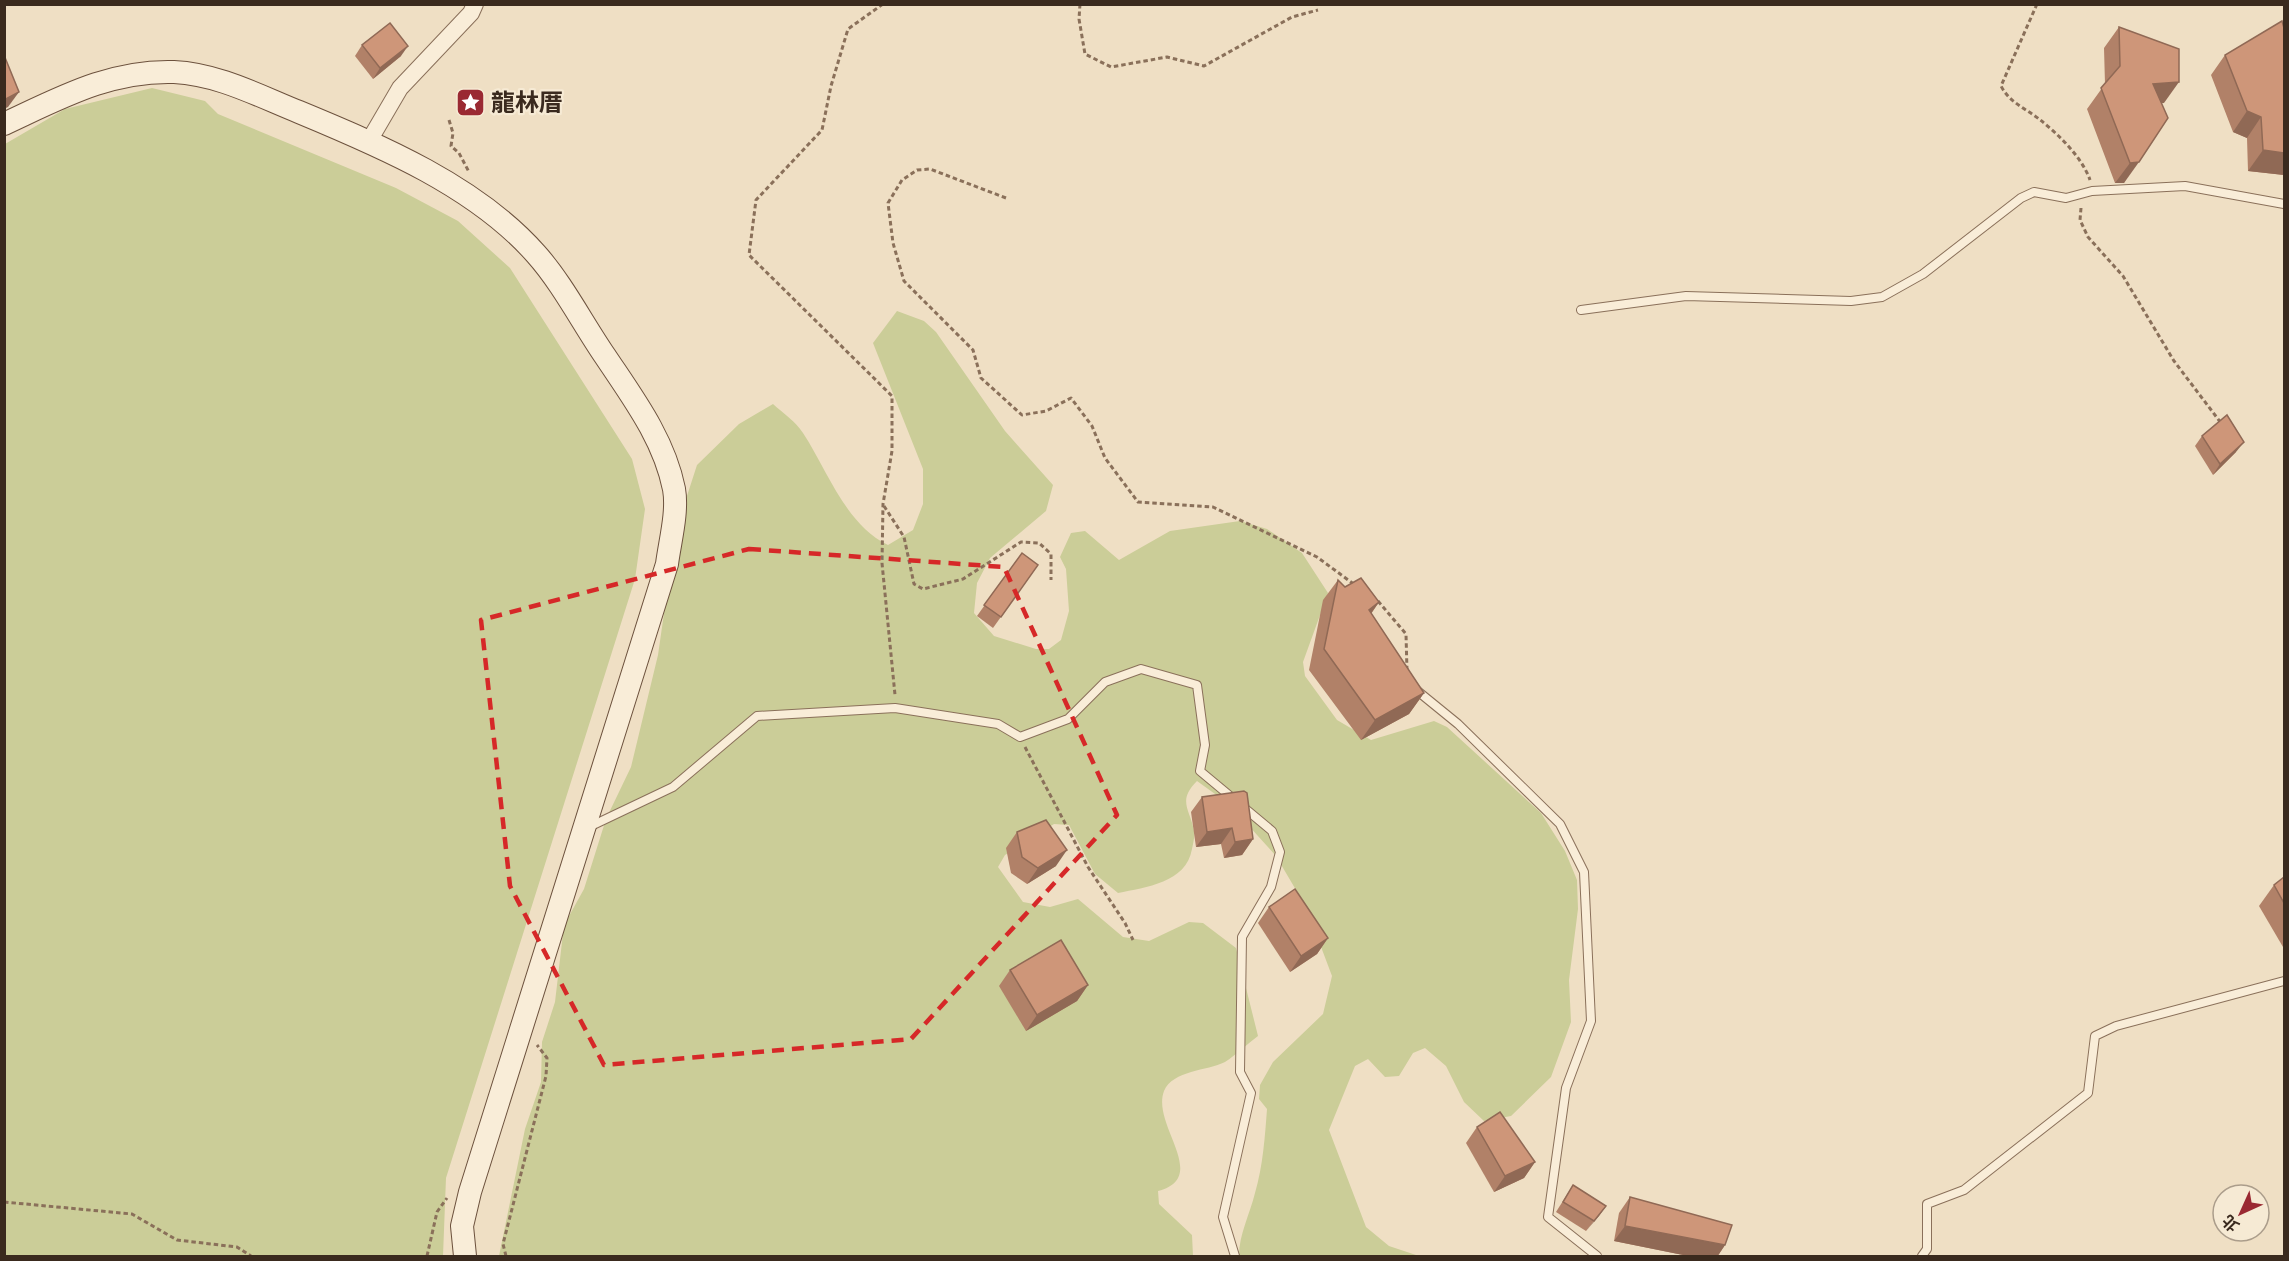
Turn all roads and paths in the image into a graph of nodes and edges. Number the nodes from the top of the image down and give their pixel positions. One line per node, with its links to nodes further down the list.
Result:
1 (475, 4): 8 (street)
2 (883, 4): 15 (path)
3 (1080, 4): 5 (path)
4 (2037, 4): 10 (path)
5 (1318, 10)
6 (449, 120): 9 (path)
7 (4, 124): 8 (street)
8 (369, 141): 22 (street)
9 (475, 179)
10 (2092, 191): 12 (lane); 13 (lane); 14 (path)
11 (1006, 198): 17 (path)
12 (2284, 204)
13 (1581, 310)
14 (2221, 424)
15 (883, 504): 16 (path); 20 (path)
16 (1051, 580)
17 (1359, 588)
18 (1376, 600): 19 (path)
19 (1406, 682): 31 (lane)
20 (895, 708): 21 (lane); 22 (lane)
21 (1020, 737): 23 (path); 30 (lane)
22 (583, 830): 25 (street)
23 (1133, 940)
24 (2284, 981): 32 (lane)
25 (521, 1026): 28 (street); 29 (path)
26 (4, 1202): 27 (path)
27 (251, 1257)
28 (465, 1257)
29 (506, 1257)
30 (1235, 1257)
31 (1597, 1257)
32 (1922, 1257)

